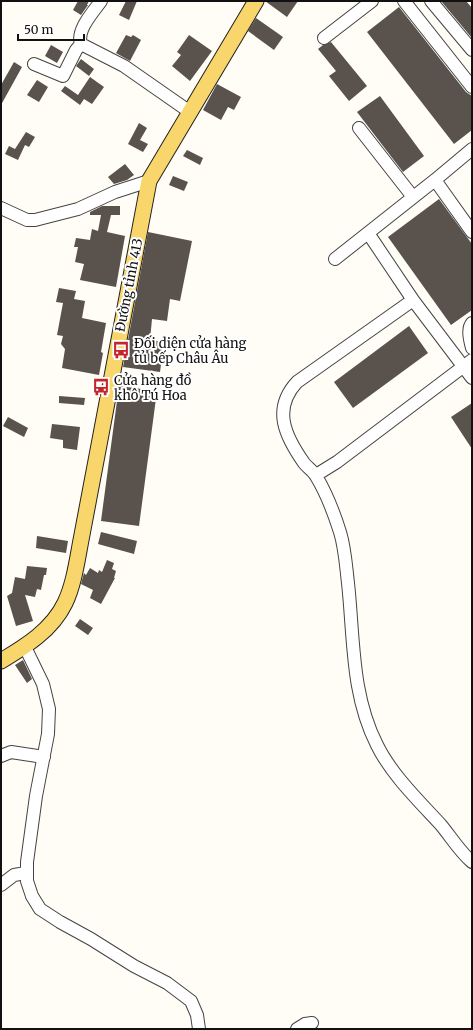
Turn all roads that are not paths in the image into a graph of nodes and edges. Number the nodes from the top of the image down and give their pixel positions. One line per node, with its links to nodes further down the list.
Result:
1 (101, 1): 7 (street)
2 (256, 1): 11 (main road, Đường tỉnh 413)
3 (372, 1): 6 (street)
4 (404, 1): 10 (street)
5 (431, 1): 8 (street)
6 (324, 38)
7 (81, 44): 9 (street); 11 (street)
8 (472, 50)
9 (34, 64)
10 (472, 87)
11 (190, 112): 15 (main road, Đường tỉnh 413)
12 (359, 128): 16 (street)
13 (472, 149): 14 (street)
14 (435, 180): 16 (street); 18 (street)
15 (149, 181): 17 (street); 27 (main road, Đường tỉnh 413)
16 (413, 197): 19 (street)
17 (1, 208)
18 (472, 232)
19 (368, 233): 20 (street); 21 (street)
20 (335, 259)
21 (413, 300): 24 (street); 26 (street)
22 (472, 322): 23 (street)
23 (472, 348)
24 (468, 363): 25 (street); 26 (street)
25 (472, 378)
26 (316, 475): 31 (street)
27 (25, 647): 28 (main road, Đường tỉnh 413); 30 (street)
28 (1, 661)
29 (1, 756): 30 (street)
30 (44, 757): 32 (street)
31 (472, 862)
32 (26, 873): 33 (street); 35 (street)
33 (1, 885)
34 (312, 1023): 36 (street)
35 (199, 1029)
36 (297, 1029)

